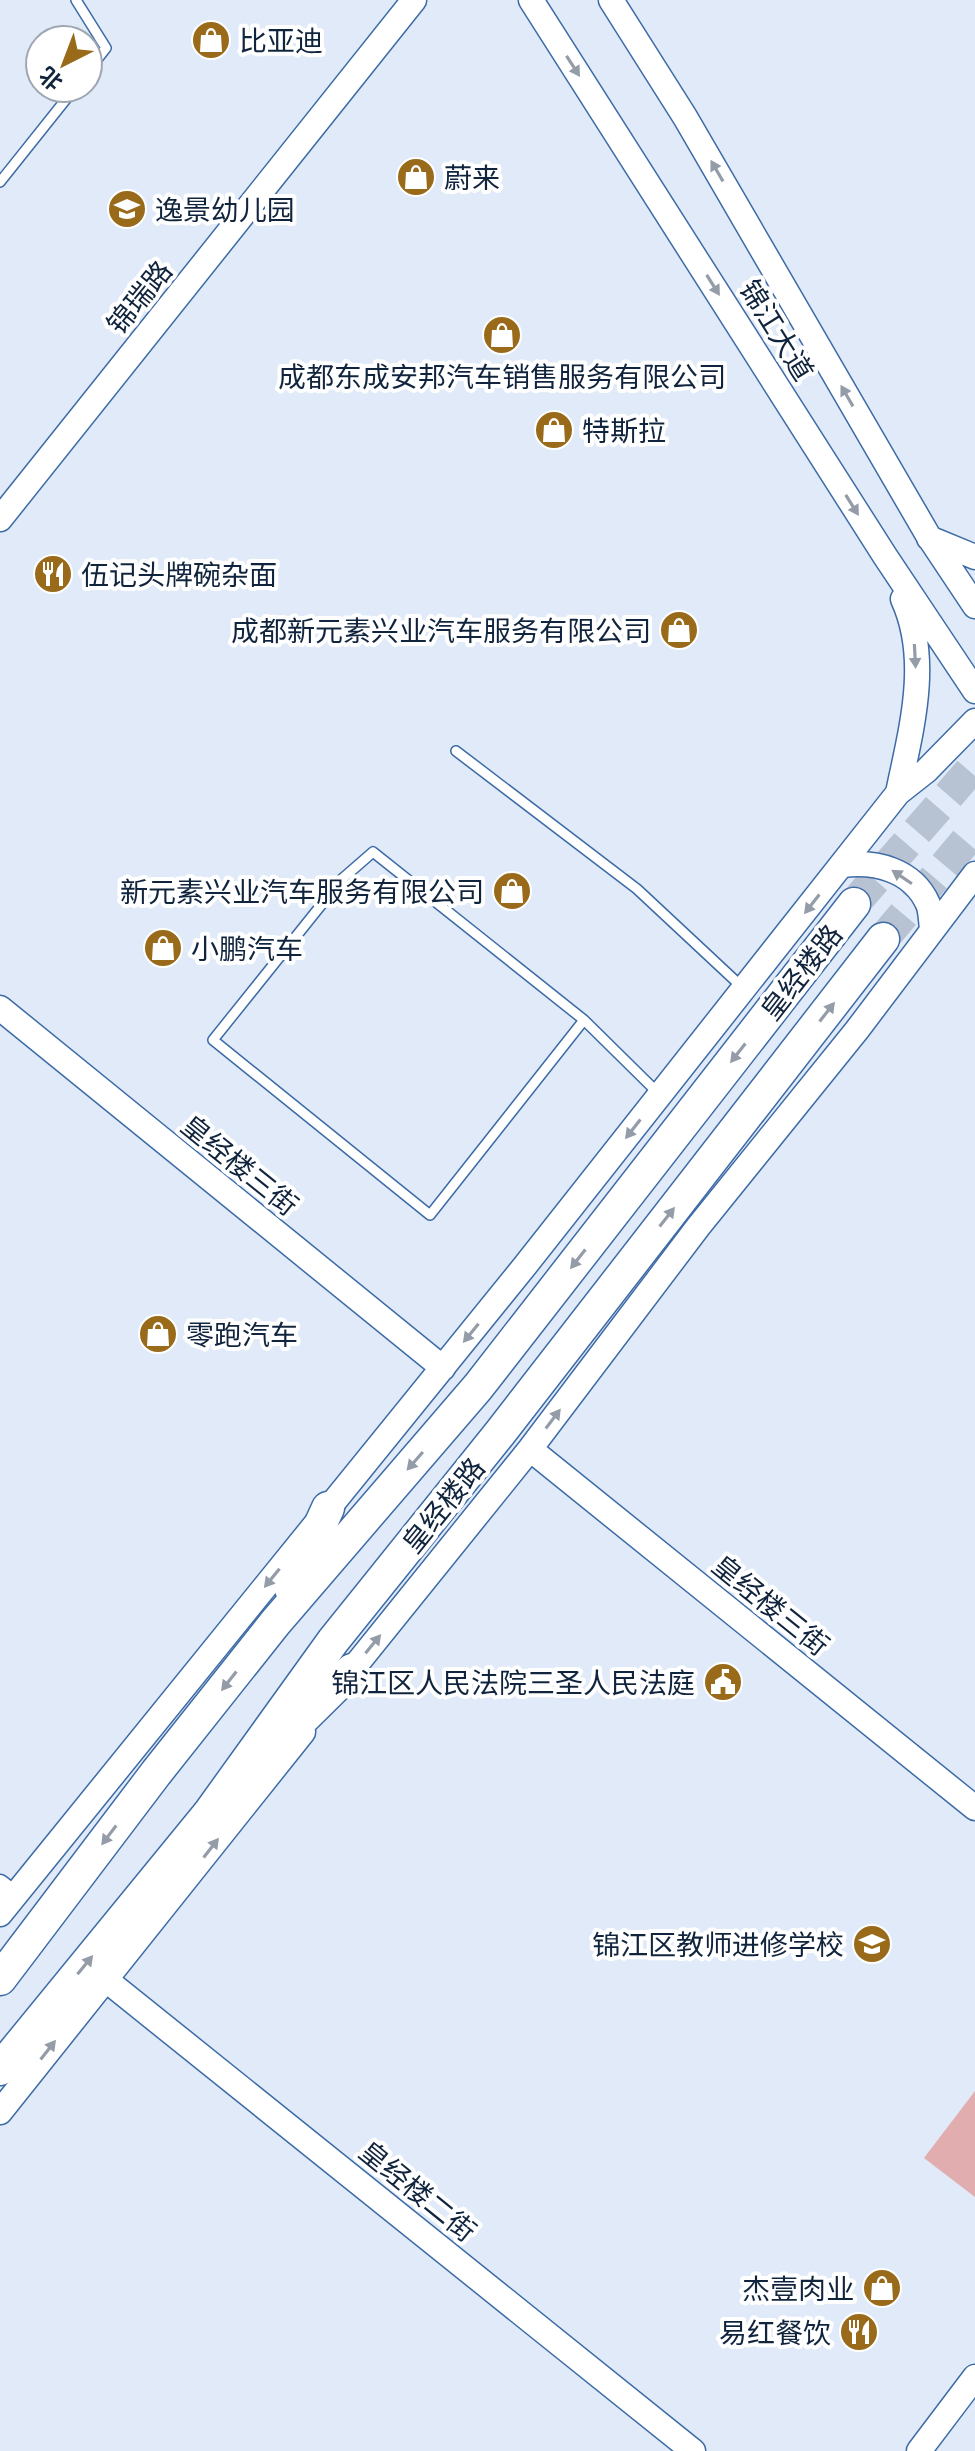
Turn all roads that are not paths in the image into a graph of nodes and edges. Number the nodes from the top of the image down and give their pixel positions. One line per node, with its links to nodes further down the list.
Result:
1 (76, 0): 5 (lane)
2 (414, 0): 8 (main road, 锦瑞路)
3 (531, 0): 10 (main road, 锦江大道, one-way to 10)
4 (611, 0): 9 (main road, 锦江大道, one-way to 4)
5 (91, 24)
6 (62, 104): 7 (lane)
7 (0, 182)
8 (0, 519)
9 (929, 537): 11 (main road); 12 (main road, 锦江大道)
10 (885, 556): 13 (main road, 锦江大道); 16 (main road, one-way to 16)
11 (975, 557)
12 (975, 606)
13 (975, 691)
14 (975, 721): 16 (main road)
15 (456, 751): 23 (lane)
16 (898, 793): 17 (main road)
17 (843, 865): 21 (main road, one-way to 17); 23 (main road, one-way to 23)
18 (975, 874): 19 (main road)
19 (965, 898): 21 (main road)
20 (854, 904): 30 (highway, 皇经楼路, one-way to 30)
21 (932, 929): 28 (main road, one-way to 21)
22 (883, 939): 33 (highway, 皇经楼路, one-way to 22)
23 (745, 989): 26 (main road)
24 (0, 1008): 27 (main road, 皇经楼三街)
25 (584, 1020): 25 (lane); 26 (lane)
26 (661, 1095): 27 (main road, one-way to 27)
27 (443, 1368): 29 (main road)
28 (530, 1449): 31 (main road, one-way to 28); 32 (main road, 皇经楼三街)
29 (328, 1508): 30 (highway); 34 (main road, one-way to 34)
30 (275, 1623): 35 (highway, 皇经楼路, one-way to 35)
31 (352, 1670): 33 (highway); 36 (main road, one-way to 31)
32 (975, 1808)
33 (210, 1812): 37 (highway, 皇经楼路, one-way to 33)
34 (5, 1898)
35 (0, 1979)
36 (105, 1979): 38 (main road, one-way to 36); 40 (main road, 皇经楼二街)
37 (0, 2069)
38 (0, 2112)
39 (975, 2377): 41 (main road)
40 (693, 2451)
41 (919, 2451)

